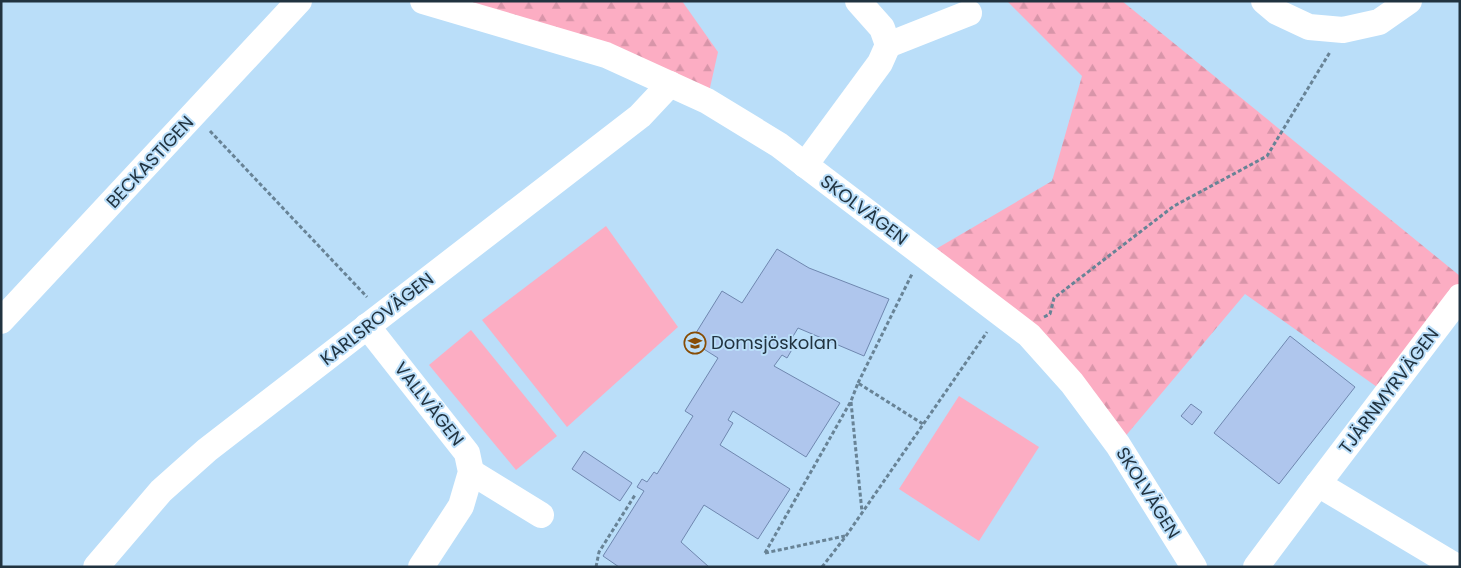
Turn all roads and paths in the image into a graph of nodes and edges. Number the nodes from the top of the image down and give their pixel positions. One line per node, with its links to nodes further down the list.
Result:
1 (299, 1): 10 (street, BECKASTIGEN)
2 (423, 1): 9 (street, SKOLVÄGEN)
3 (858, 1): 8 (street)
4 (1264, 1): 7 (street)
5 (1408, 1): 7 (street)
6 (969, 12): 8 (street)
7 (1343, 30): 17 (path)
8 (888, 45): 11 (street)
9 (670, 84): 11 (street, SKOLVÄGEN); 15 (street, KARLSROVÄGEN)
10 (194, 114): 15 (path); 16 (street, BECKASTIGEN)
11 (805, 165): 12 (street, SKOLVÄGEN)
12 (924, 256): 14 (street, SKOLVÄGEN); 18 (path)
13 (1460, 297): 22 (street, TJÄRNMYRVÄGEN)
14 (1000, 313): 17 (street, SKOLVÄGEN); 20 (path)
15 (375, 320): 21 (street, VALLVÄGEN); 27 (street, KARLSROVÄGEN)
16 (1, 321)
17 (1022, 329): 31 (street, SKOLVÄGEN)
18 (858, 384): 19 (path); 20 (path)
19 (851, 401): 24 (path); 26 (path)
20 (923, 424): 24 (path)
21 (471, 472): 25 (street); 28 (street)
22 (1318, 484): 32 (street, TJÄRNMYRVÄGEN); 33 (street)
23 (635, 494): 29 (path)
24 (862, 513): 26 (path)
25 (541, 515)
26 (846, 536): 30 (path)
27 (96, 567)
28 (421, 567)
29 (596, 567)
30 (822, 567)
31 (1194, 567)
32 (1256, 567)
33 (1457, 567)

